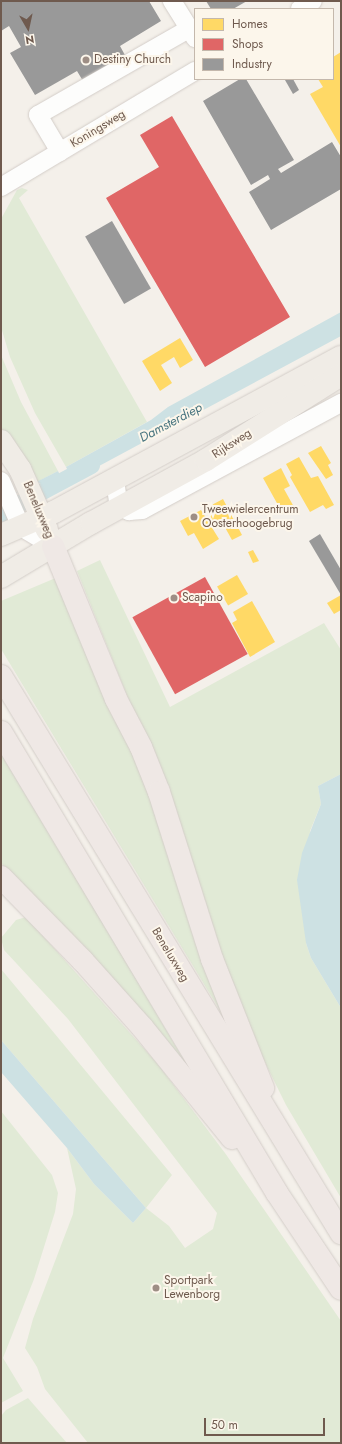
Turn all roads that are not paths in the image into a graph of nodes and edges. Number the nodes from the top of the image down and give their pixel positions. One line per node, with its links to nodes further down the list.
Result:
1 (172, 1): 4 (street)
2 (313, 1): 3 (street)
3 (302, 8)
4 (192, 33): 6 (street)
5 (194, 72): 6 (street, Koningsweg)
6 (60, 152): 7 (street, Koningsweg)
7 (1, 186)
8 (341, 357): 12 (main road, Rijksweg)
9 (341, 375): 15 (main road, Rijksweg)
10 (341, 402): 15 (street, Rijksweg)
11 (1, 441): 14 (main road, Beneluxweg)
12 (115, 480): 14 (main road, Rijksweg); 15 (street)
13 (1, 481): 16 (street, Beneluxweg)
14 (36, 501): 16 (main road, Rijksweg); 18 (main road, Beneluxweg)
15 (119, 507): 18 (main road, Rijksweg)
16 (15, 512): 17 (main road, Rijksweg); 18 (street, Beneluxweg)
17 (1, 536)
18 (53, 546): 19 (main road, Rijksweg); 23 (highway)
19 (1, 578)
20 (1, 676): 23 (highway, Beneluxweg)
21 (1, 732): 24 (highway)
22 (1, 877): 24 (highway)
23 (285, 1143): 25 (highway, Beneluxweg)
24 (277, 1192): 26 (highway)
25 (341, 1233)
26 (341, 1289)

